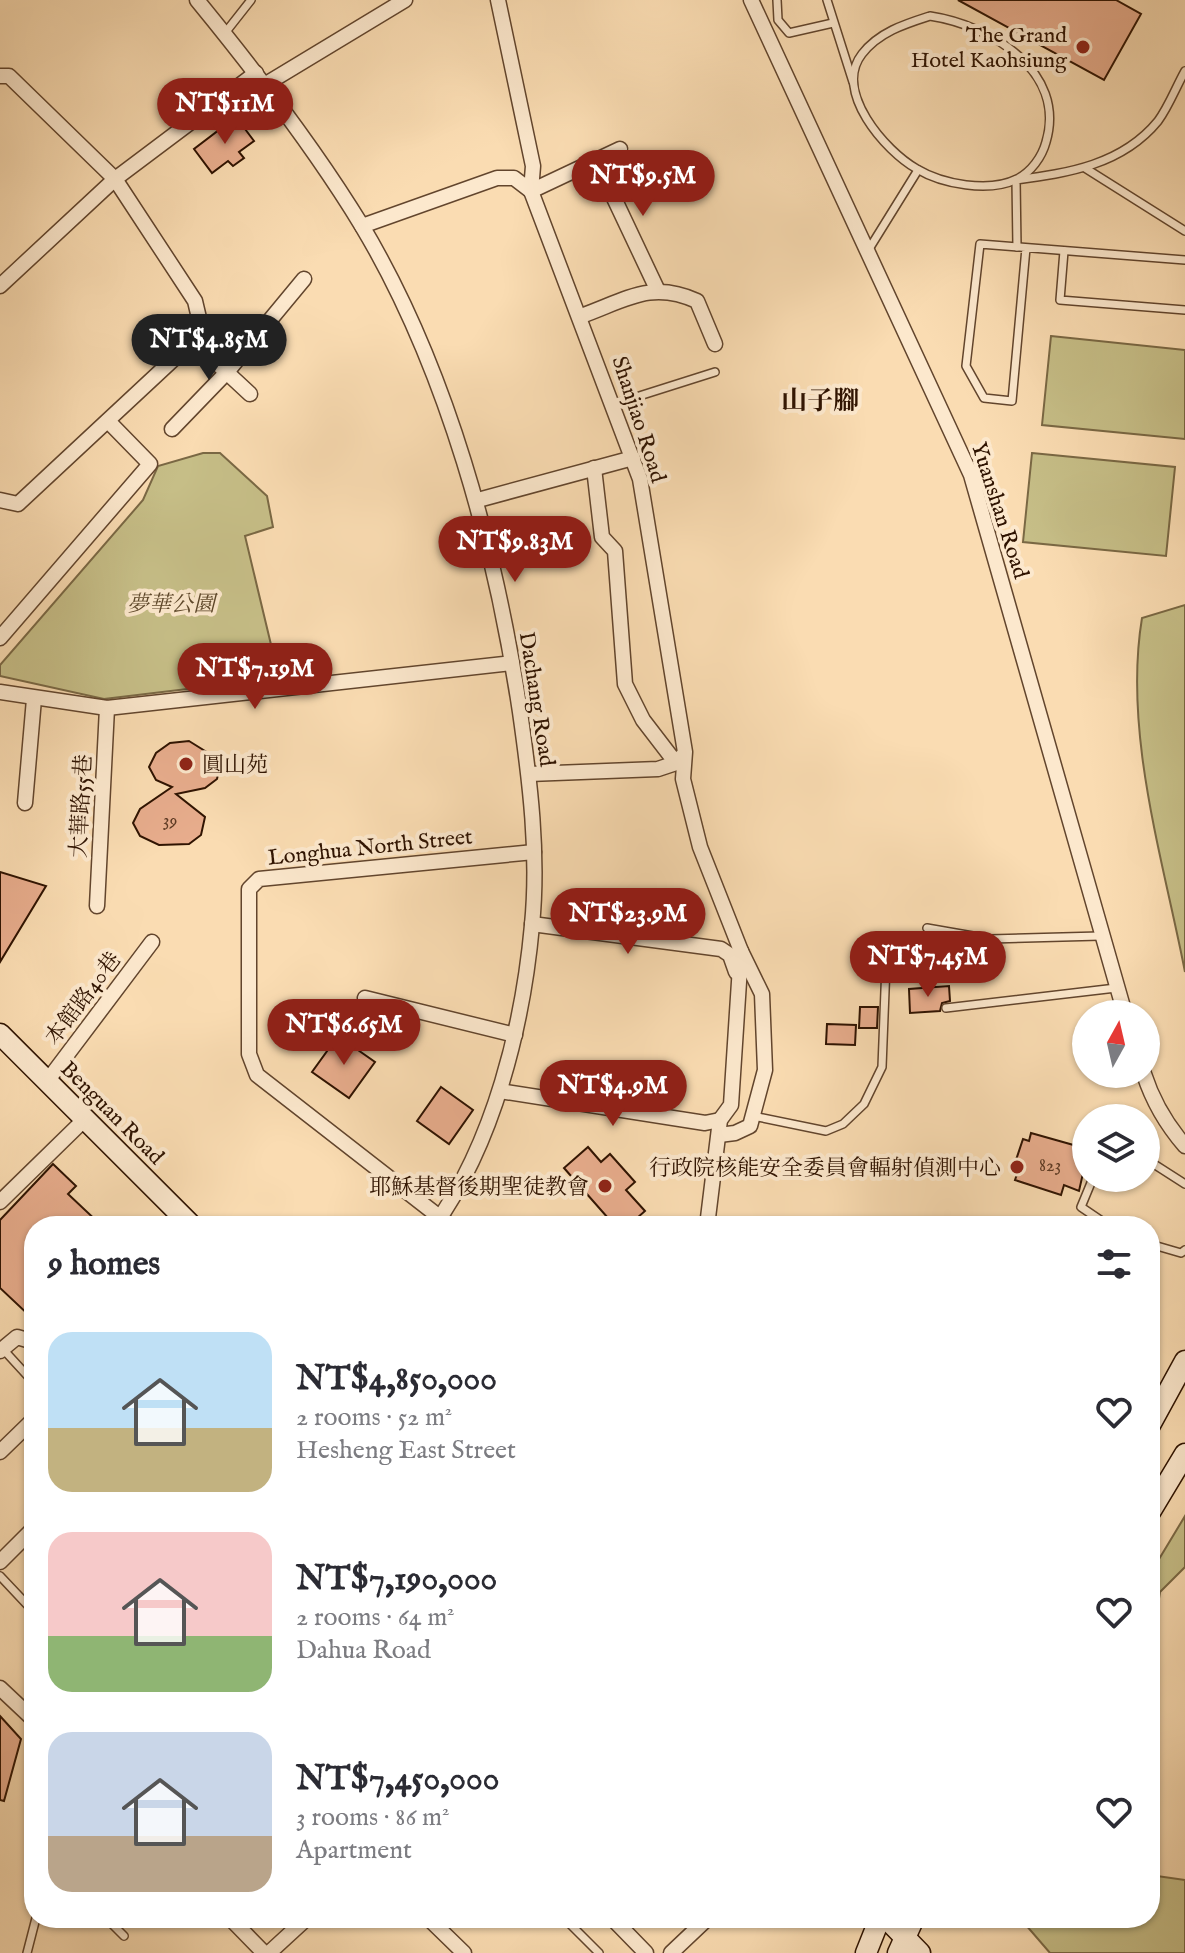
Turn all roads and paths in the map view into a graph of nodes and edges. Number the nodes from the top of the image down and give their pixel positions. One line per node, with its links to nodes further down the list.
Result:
1 (197, 0): 9 (street, Dachang Road)
2 (251, 0): 9 (lane)
3 (405, 0): 12 (street)
4 (498, 0): 20 (street, Shanjiao Road)
5 (751, 0): 25 (street, Yuanshan Road)
6 (777, 0): 8 (lane)
7 (827, 0): 8 (lane)
8 (833, 23): 13 (lane)
9 (225, 34): 12 (street, Dachang Road)
10 (1185, 71): 16 (lane)
11 (0, 76): 18 (street)
12 (261, 78): 18 (street); 21 (street, Dachang Road)
13 (856, 90): 17 (lane); 19 (lane)
14 (620, 149): 15 (street)
15 (597, 162): 20 (street); 30 (street)
16 (1085, 168): 19 (lane); 22 (lane)
17 (918, 170): 19 (lane); 25 (lane)
18 (115, 179): 29 (street); 33 (street)
19 (1016, 180): 23 (lane)
20 (531, 191): 21 (street); 32 (street, Shanjiao Road)
21 (362, 226): 44 (street, Dachang Road)
22 (1185, 231)
23 (1017, 247): 24 (lane); 24 (lane)
24 (1026, 248): 26 (lane)
25 (869, 249): 57 (street, Yuanshan Road)
26 (1064, 251): 27 (lane); 31 (lane)
27 (1185, 260)
28 (304, 279): 35 (street)
29 (0, 286)
30 (657, 289): 32 (street); 34 (street)
31 (1185, 310)
32 (581, 316): 38 (street, Shanjiao Road)
33 (193, 341): 35 (street); 39 (street)
34 (715, 344)
35 (227, 372): 37 (street); 40 (street)
36 (715, 372): 38 (lane)
37 (250, 394)
38 (614, 404): 41 (street, Shanjiao Road)
39 (108, 421): 43 (street); 45 (street)
40 (172, 429)
41 (633, 458): 42 (street); 50 (street, Shanjiao Road)
42 (594, 468): 44 (street); 50 (street)
43 (0, 500)
44 (478, 500): 46 (street, Dachang Road)
45 (0, 638)
46 (512, 663): 49 (street); 51 (street, Dachang Road)
47 (0, 692): 48 (street)
48 (34, 699): 49 (street); 52 (street)
49 (107, 708): 54 (street, 大華路55巷)
50 (681, 757): 51 (street); 59 (street, Shanjiao Road)
51 (529, 774): 53 (street, Dachang Road)
52 (25, 803)
53 (534, 852): 55 (street, Dachang Road); 80 (street, Longhua North Street)
54 (97, 906)
55 (532, 924): 61 (street); 67 (street, Dachang Road)
56 (927, 928): 57 (lane)
57 (1100, 936): 62 (street, Yuanshan Road)
58 (152, 942): 68 (street, 本館路40巷)
59 (741, 951): 61 (street); 71 (street, Shanjiao Road)
60 (886, 965): 71 (lane)
61 (737, 974): 73 (street)
62 (1116, 988): 64 (street, Yuanshan Road); 65 (lane)
63 (365, 998): 67 (street)
64 (1120, 1000)
65 (946, 1008)
66 (0, 1034): 68 (street, Benguan Road)
67 (515, 1035): 70 (street, Dachang Road)
68 (48, 1080): 72 (street, Benguan Road)
69 (1148, 1088): 74 (street)
70 (500, 1091): 73 (street); 81 (street, Dachang Road)
71 (753, 1116): 73 (street)
72 (86, 1118): 78 (street); 79 (street, Benguan Road)
73 (720, 1127): 82 (street)
74 (1185, 1146)
75 (1160, 1168): 76 (lane)
76 (1185, 1184)
77 (1087, 1192): 83 (lane)
78 (0, 1202)
79 (182, 1216)
80 (433, 1216)
81 (445, 1216)
82 (708, 1216)
83 (1094, 1216)
84 (1160, 1247): 85 (lane)
85 (1185, 1250)
86 (24, 1339): 87 (street)
87 (1, 1349): 89 (lane)
88 (1185, 1361): 90 (street)
89 (24, 1373)
90 (1160, 1407)
91 (24, 1429): 92 (street)
92 (0, 1452)
93 (1185, 1454): 94 (street)
94 (1160, 1495)
95 (24, 1538): 96 (street)
96 (0, 1562)
97 (0, 1576): 98 (lane)
98 (24, 1601)
99 (0, 1688): 100 (street)
100 (24, 1711)
101 (33, 1928): 112 (lane)
102 (116, 1928): 110 (lane)
103 (241, 1928): 113 (street)
104 (296, 1928): 113 (street)
105 (438, 1928): 114 (street)
106 (574, 1928): 115 (lane)
107 (622, 1928): 116 (street)
108 (697, 1928): 117 (street)
109 (878, 1928): 118 (street)
110 (124, 1936)
111 (906, 1936): 119 (street)
112 (27, 1953)
113 (267, 1953)
114 (464, 1953)
115 (599, 1953)
116 (646, 1953)
117 (671, 1953)
118 (866, 1953)
119 (920, 1953)

